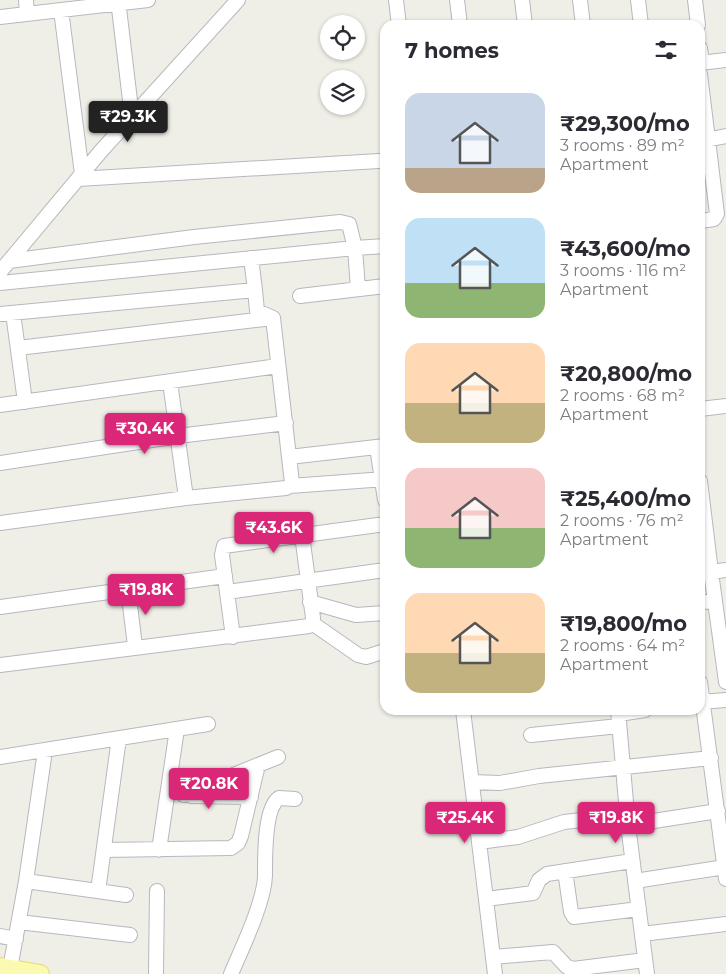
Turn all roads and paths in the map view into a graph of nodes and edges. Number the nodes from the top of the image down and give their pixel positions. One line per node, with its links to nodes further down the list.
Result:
1 (148, 0): 9 (street)
2 (238, 0): 21 (street)
3 (396, 0): 13 (street)
4 (457, 0): 14 (street)
5 (522, 0): 15 (street)
6 (580, 0): 16 (street)
7 (638, 0): 17 (street)
8 (695, 0): 18 (street)
9 (118, 2): 10 (street); 21 (street)
10 (69, 6): 11 (street); 26 (street)
11 (26, 7): 12 (street)
12 (0, 17)
13 (398, 20)
14 (459, 20)
15 (524, 20)
16 (582, 20)
17 (640, 20)
18 (697, 20)
19 (726, 60): 20 (street)
20 (705, 65)
21 (132, 117): 26 (street)
22 (726, 136): 23 (street)
23 (705, 140)
24 (705, 151): 27 (street)
25 (378, 161): 26 (street)
26 (80, 176): 31 (street)
27 (705, 220)
28 (380, 246): 29 (street)
29 (355, 248): 30 (street); 31 (street); 35 (street)
30 (251, 258): 33 (street); 36 (street)
31 (9, 261): 32 (street)
32 (0, 272)
33 (0, 283)
34 (380, 287): 35 (street)
35 (358, 289): 37 (street)
36 (255, 290): 38 (street); 39 (street)
37 (300, 296)
38 (7, 314): 40 (street)
39 (273, 318): 40 (street); 41 (street)
40 (18, 348): 43 (street)
41 (278, 366): 42 (street); 47 (street)
42 (170, 382): 43 (street); 48 (street)
43 (25, 402): 44 (street)
44 (0, 405)
45 (726, 406): 46 (street)
46 (705, 408)
47 (286, 423): 48 (street); 50 (street)
48 (178, 436): 51 (street); 54 (street)
49 (380, 447): 50 (street)
50 (289, 457): 53 (street)
51 (0, 463)
52 (380, 480): 53 (street)
53 (290, 486): 54 (street)
54 (186, 498): 55 (street)
55 (0, 523)
56 (380, 525): 57 (street)
57 (302, 535): 62 (street); 63 (street)
58 (705, 557): 61 (street)
59 (726, 570): 61 (street)
60 (380, 571): 63 (street)
61 (706, 572): 66 (street)
62 (225, 576): 64 (street); 65 (street)
63 (307, 581): 65 (street); 67 (street)
64 (128, 589): 69 (street); 73 (street)
65 (227, 592): 72 (street)
66 (715, 600): 68 (street); 76 (street)
67 (310, 602): 70 (street); 71 (street)
68 (705, 602)
69 (0, 607)
70 (380, 613)
71 (312, 623): 72 (street); 74 (street)
72 (233, 637): 73 (street)
73 (135, 646): 75 (street)
74 (380, 653)
75 (0, 665)
76 (726, 682)
77 (726, 700): 78 (street)
78 (705, 702)
79 (464, 715): 92 (street)
80 (703, 715): 89 (street)
81 (619, 716): 84 (street); 91 (street)
82 (208, 724): 83 (street)
83 (177, 729): 85 (street); 93 (street)
84 (531, 735)
85 (119, 738): 86 (street); 100 (street)
86 (45, 751): 87 (street); 105 (street)
87 (0, 757)
88 (278, 757): 90 (street)
89 (711, 758): 91 (street); 97 (street)
90 (258, 765): 94 (street); 95 (street)
91 (623, 768): 92 (street); 98 (street)
92 (472, 782): 99 (street)
93 (167, 795): 94 (street); 101 (street)
94 (184, 796): 95 (street)
95 (251, 797): 101 (street)
96 (295, 799): 122 (street)
97 (721, 816): 98 (street); 104 (street)
98 (627, 820): 99 (street); 102 (street)
99 (479, 842): 110 (street)
100 (104, 850): 101 (street); 107 (street)
101 (159, 850)
102 (632, 861): 103 (street); 106 (street)
103 (565, 871): 110 (street); 111 (street)
104 (726, 874): 106 (street)
105 (26, 881): 107 (street); 112 (street)
106 (635, 881): 111 (street)
107 (98, 891): 109 (street)
108 (157, 892): 121 (street)
109 (126, 895)
110 (486, 899): 118 (street)
111 (639, 910): 114 (street)
112 (19, 922): 115 (street); 117 (street)
113 (726, 924): 114 (street)
114 (642, 934): 119 (street)
115 (130, 935)
116 (0, 936): 117 (street)
117 (16, 939): 120 (street)
118 (493, 957): 119 (street); 123 (street)
119 (646, 967)
120 (19, 972)
121 (156, 974)
122 (231, 974)
123 (495, 974)

